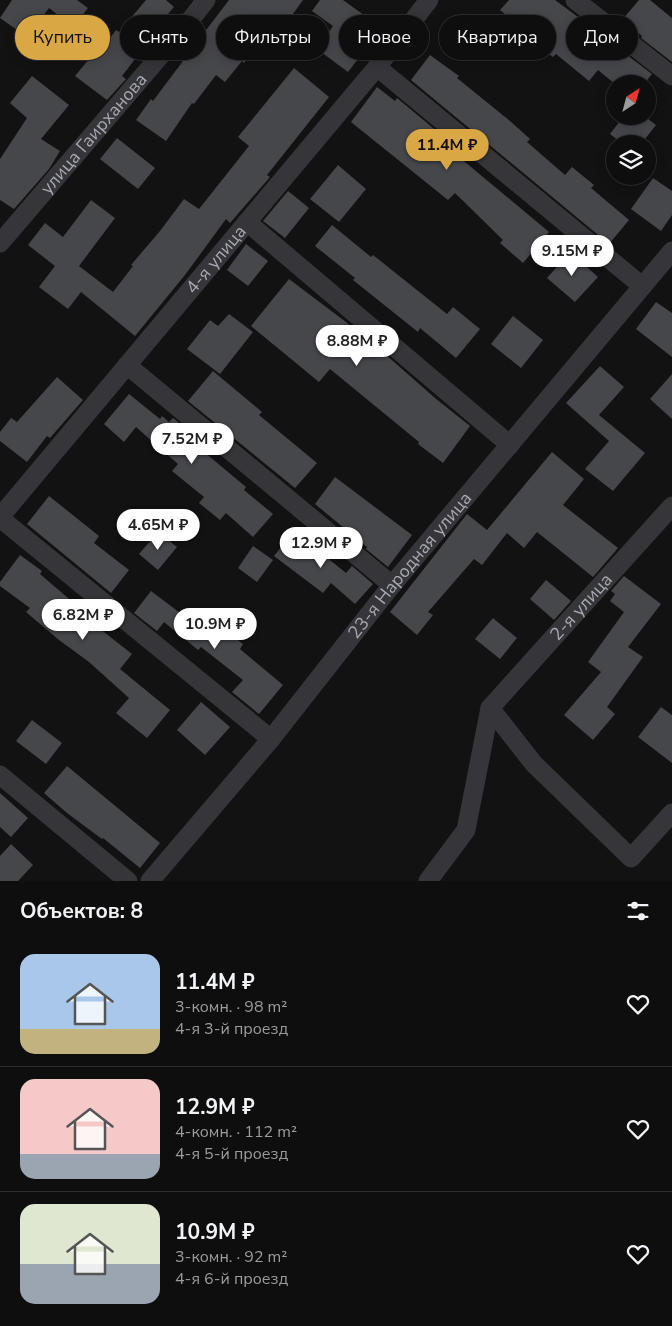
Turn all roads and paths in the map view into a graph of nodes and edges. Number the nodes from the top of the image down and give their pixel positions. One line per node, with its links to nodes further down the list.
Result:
1 (206, 0): 7 (street, улица Гаирханова)
2 (429, 0): 4 (street, 4-я улица)
3 (575, 0): 5 (street)
4 (377, 67): 6 (street, 4-я улица); 9 (street)
5 (672, 76)
6 (247, 222): 10 (street, 4-я улица); 11 (street)
7 (0, 243)
8 (672, 251): 9 (street, 23-я Народная улица)
9 (642, 286): 11 (street, 23-я Народная улица)
10 (127, 365): 13 (street, 4-я улица); 14 (street)
11 (510, 445): 14 (street, 23-я Народная улица)
12 (672, 506): 15 (street, 2-я улица)
13 (0, 518): 16 (street)
14 (392, 585): 16 (street, 23-я Народная улица)
15 (490, 708): 18 (street); 21 (street)
16 (271, 739): 20 (street, 23-я Народная улица)
17 (0, 775): 19 (street)
18 (672, 813)
19 (128, 881)
20 (150, 881)
21 (428, 881)

